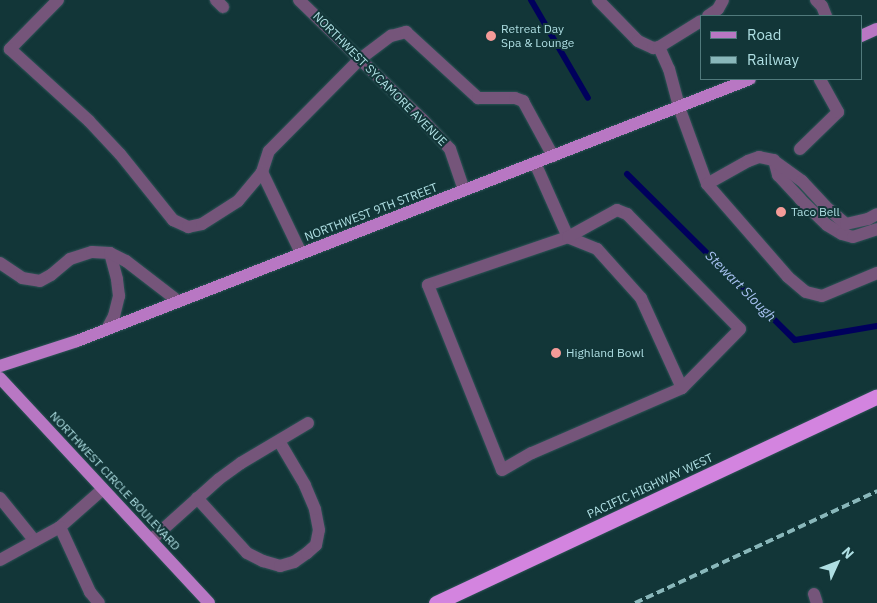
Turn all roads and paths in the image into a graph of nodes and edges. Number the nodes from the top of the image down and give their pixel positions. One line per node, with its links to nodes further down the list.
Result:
1 (58, 0): 20 (street)
2 (300, 0): 12 (street, NORTHWEST SYCAMORE AVENUE)
3 (598, 0): 11 (street)
4 (723, 0): 6 (street)
5 (816, 0): 7 (street)
6 (709, 15)
7 (826, 15)
8 (700, 22): 11 (street)
9 (877, 30): 10 (main road)
10 (862, 36)
11 (658, 47): 15 (street)
12 (360, 59): 17 (street); 20 (street); 22 (street, NORTHWEST SYCAMORE AVENUE)
13 (747, 80): 15 (main road, NORTHWEST 9TH STREET)
14 (821, 80): 16 (street)
15 (679, 106): 17 (main road, NORTHWEST 9TH STREET); 21 (street)
16 (800, 149)
17 (553, 156): 19 (main road, NORTHWEST 9TH STREET)
18 (774, 160): 21 (street); 23 (street); 24 (street)
19 (535, 163): 22 (main road, NORTHWEST 9TH STREET); 25 (street)
20 (262, 172): 27 (street)
21 (707, 184): 29 (street)
22 (464, 190): 27 (main road, NORTHWEST 9TH STREET)
23 (877, 214)
24 (877, 229)
25 (568, 237): 34 (street); 34 (street); 34 (street)
26 (110, 253): 28 (street); 30 (street); 31 (street)
27 (302, 253): 30 (main road, NORTHWEST 9TH STREET)
28 (0, 263)
29 (877, 273)
30 (178, 301): 31 (main road, NORTHWEST 9TH STREET)
31 (107, 329): 32 (main road, NORTHWEST 9TH STREET)
32 (0, 366)
33 (0, 378): 38 (main road, NORTHWEST CIRCLE BOULEVARD)
34 (682, 388)
35 (877, 396): 47 (highway, PACIFIC HIGHWAY WEST)
36 (308, 423): 37 (street)
37 (279, 441): 40 (street); 40 (street)
38 (103, 489): 41 (street); 42 (main road, NORTHWEST CIRCLE BOULEVARD)
39 (0, 498): 43 (street)
40 (197, 498): 42 (street)
41 (60, 528): 43 (street); 45 (street)
42 (151, 540): 46 (main road, NORTHWEST CIRCLE BOULEVARD)
43 (35, 541): 44 (street)
44 (0, 560)
45 (99, 603)
46 (209, 603)
47 (436, 603)

